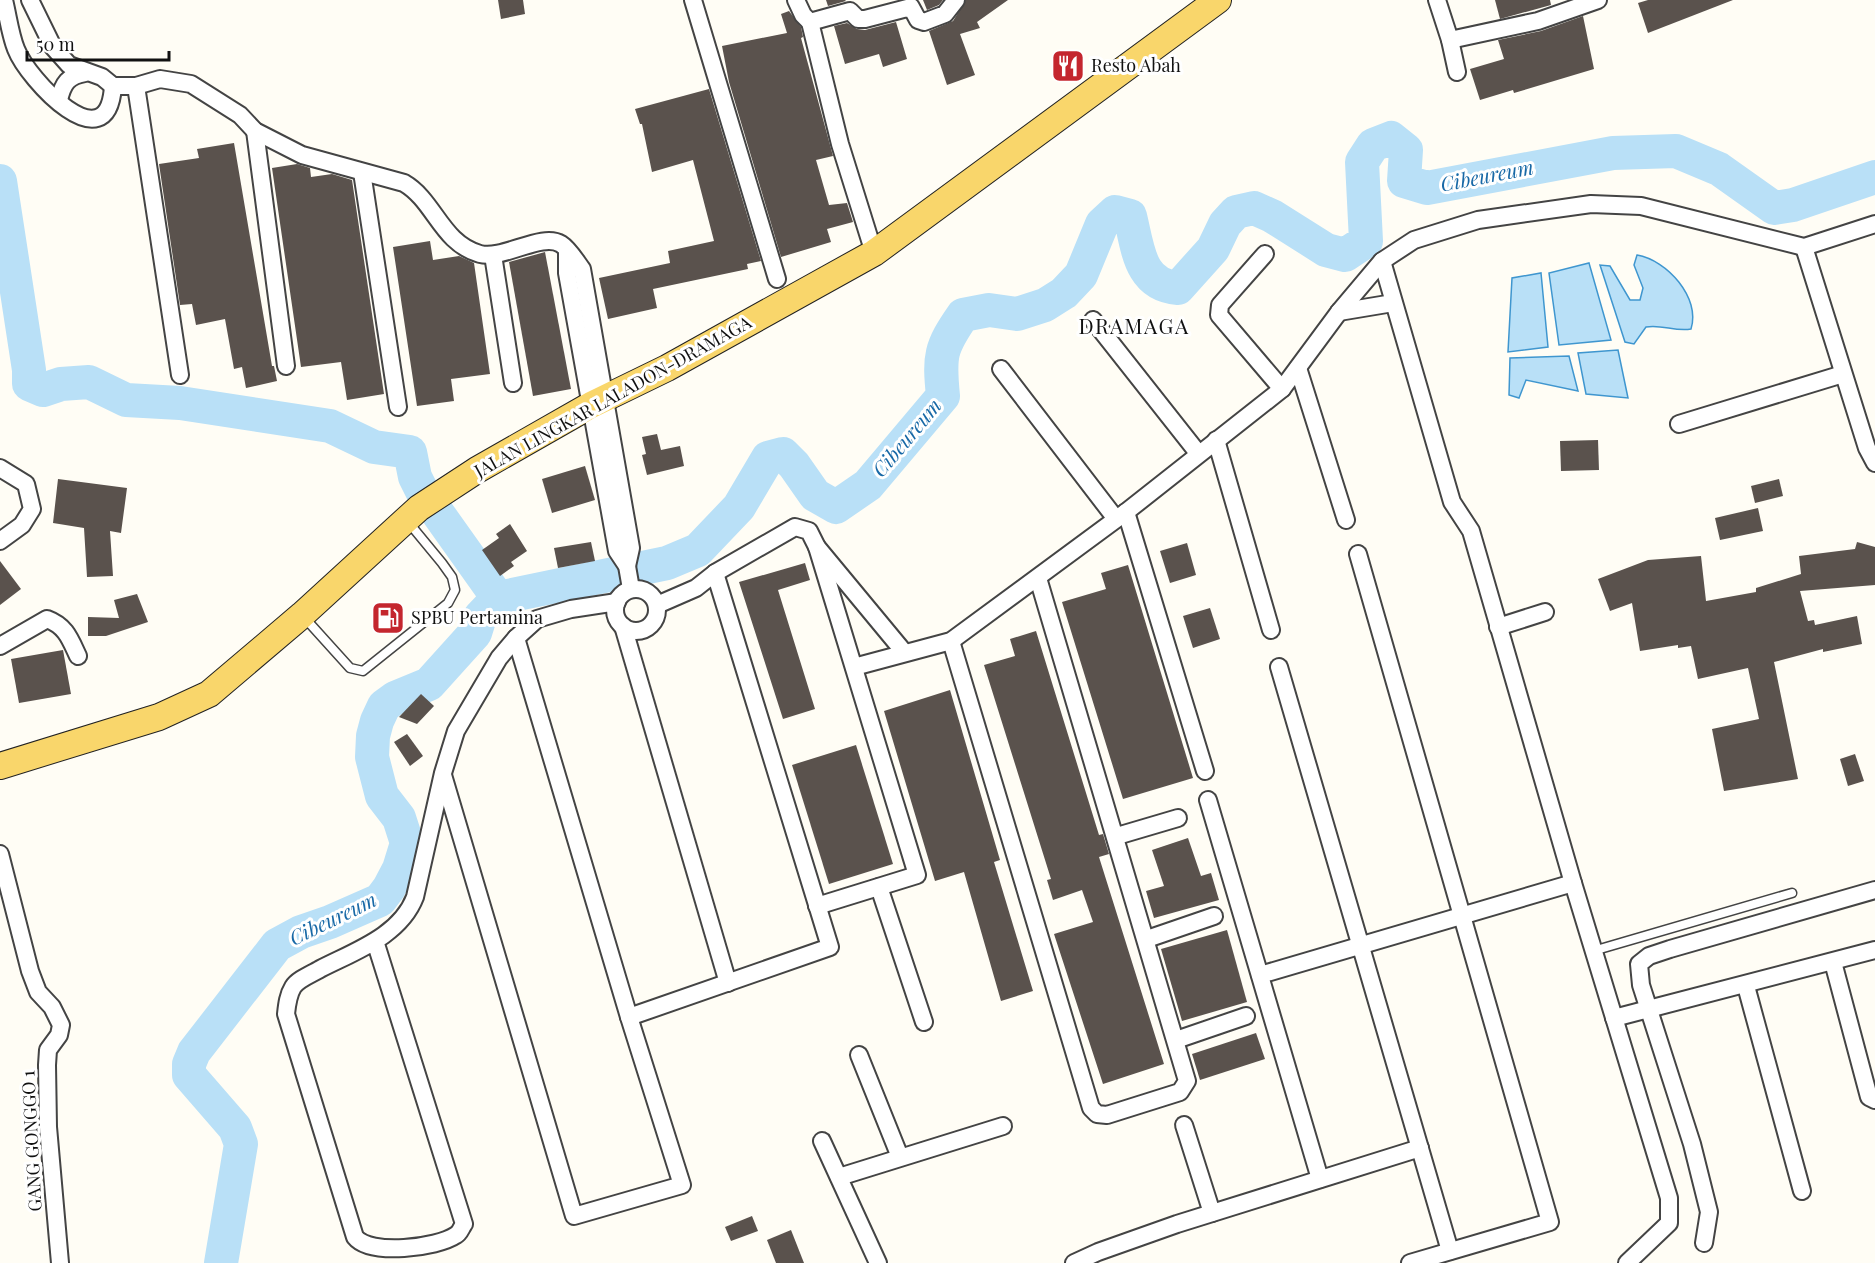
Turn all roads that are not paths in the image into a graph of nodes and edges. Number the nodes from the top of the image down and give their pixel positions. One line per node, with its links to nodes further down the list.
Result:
1 (4, 0): 16 (street)
2 (30, 0): 13 (street)
3 (693, 0): 25 (street)
4 (796, 0): 10 (street)
5 (956, 0): 9 (street)
6 (1218, 0): 21 (main road, JALAN LINGKAR LALADON-DRAMAGA)
7 (1437, 0): 11 (street)
8 (1598, 0): 11 (street)
9 (850, 5): 10 (street)
10 (810, 22): 21 (street)
11 (1450, 40): 12 (street)
12 (1457, 72)
13 (85, 73): 14 (street); 16 (street)
14 (113, 86): 15 (street); 16 (street)
15 (135, 86): 17 (street); 33 (street)
16 (59, 100)
17 (255, 131): 18 (street); 29 (street)
18 (362, 172): 23 (street); 37 (street)
19 (1875, 224): 20 (street)
20 (1804, 247): 24 (street); 32 (street)
21 (874, 254): 36 (main road, JALAN LINGKAR LALADON-DRAMAGA)
22 (1265, 254): 35 (street)
23 (493, 255): 34 (street); 36 (street)
24 (1382, 261): 26 (street); 27 (street)
25 (777, 279)
26 (1393, 303): 27 (street); 56 (street)
27 (1339, 312): 30 (street)
28 (1093, 320): 40 (street)
29 (286, 366)
30 (1298, 368): 35 (street); 45 (street)
31 (1001, 369): 44 (street)
32 (1843, 374): 38 (street); 41 (street)
33 (180, 375)
34 (513, 383)
35 (1282, 389): 39 (street)
36 (598, 402): 43 (main road, JALAN LINGKAR LALADON-DRAMAGA); 50 (street)
37 (398, 407)
38 (1679, 424)
39 (1215, 440): 40 (street); 58 (street)
40 (1198, 453): 44 (street)
41 (1875, 463)
42 (0, 468): 46 (street)
43 (412, 513): 55 (main road, JALAN LINGKAR LALADON-DRAMAGA); 55 (lane)
44 (1121, 515): 51 (street); 67 (street)
45 (1346, 520)
46 (0, 541)
47 (817, 547): 49 (street); 62 (street); 64 (street)
48 (1358, 554): 79 (street)
49 (715, 573): 53 (street); 77 (street)
50 (629, 576): 52 (street); 53 (street)
51 (1038, 578): 60 (street); 71 (street)
52 (612, 605): 57 (street); 59 (street)
53 (657, 605): 57 (street)
54 (1545, 612): 56 (street)
55 (302, 615): 66 (main road, JALAN LINGKAR LALADON-DRAMAGA)
56 (1498, 627): 73 (street)
57 (626, 628): 87 (street)
58 (1271, 630)
59 (516, 638): 68 (street); 91 (street)
60 (951, 641): 62 (street); 94 (street)
61 (0, 646): 63 (street)
62 (904, 652): 64 (street)
63 (78, 656)
64 (854, 667): 74 (street)
65 (1279, 667): 82 (street)
66 (0, 766)
67 (1205, 771)
68 (443, 773): 81 (street); 91 (street)
69 (1208, 800): 86 (street)
70 (1178, 818): 71 (street)
71 (1117, 836): 80 (street)
72 (0, 854): 108 (street, GANG GONGGO 1)
73 (1573, 883): 79 (street); 84 (street)
74 (879, 886): 77 (street); 93 (street)
75 (1875, 890): 89 (street)
76 (1792, 893): 84 (lane)
77 (817, 906): 87 (street)
78 (1214, 916): 80 (street)
79 (1463, 916): 82 (street); 107 (street)
80 (1147, 939): 94 (street)
81 (375, 941): 81 (street)
82 (1360, 946): 86 (street); 100 (street)
83 (1875, 950): 85 (street)
84 (1593, 951): 92 (street)
85 (1833, 962): 88 (street); 96 (street)
86 (1260, 975): 103 (street)
87 (728, 982): 91 (street)
88 (1746, 986): 89 (street); 104 (street)
89 (1650, 1009): 92 (street); 106 (street)
90 (1246, 1016): 94 (street)
91 (629, 1017)
92 (1614, 1018): 112 (street)
93 (924, 1022)
94 (1176, 1040)
95 (859, 1055): 101 (street)
96 (1875, 1100)
97 (1184, 1125): 105 (street)
98 (1003, 1126): 101 (street)
99 (822, 1141): 102 (street)
100 (1420, 1148): 103 (street); 107 (street)
101 (900, 1157): 102 (street)
102 (839, 1177): 109 (street)
103 (1320, 1179): 105 (street)
104 (1802, 1191)
105 (1212, 1213): 110 (street)
106 (1704, 1243)
107 (1450, 1251): 111 (street)
108 (60, 1263)
109 (878, 1263)
110 (1074, 1263)
111 (1410, 1263)
112 (1627, 1263)

